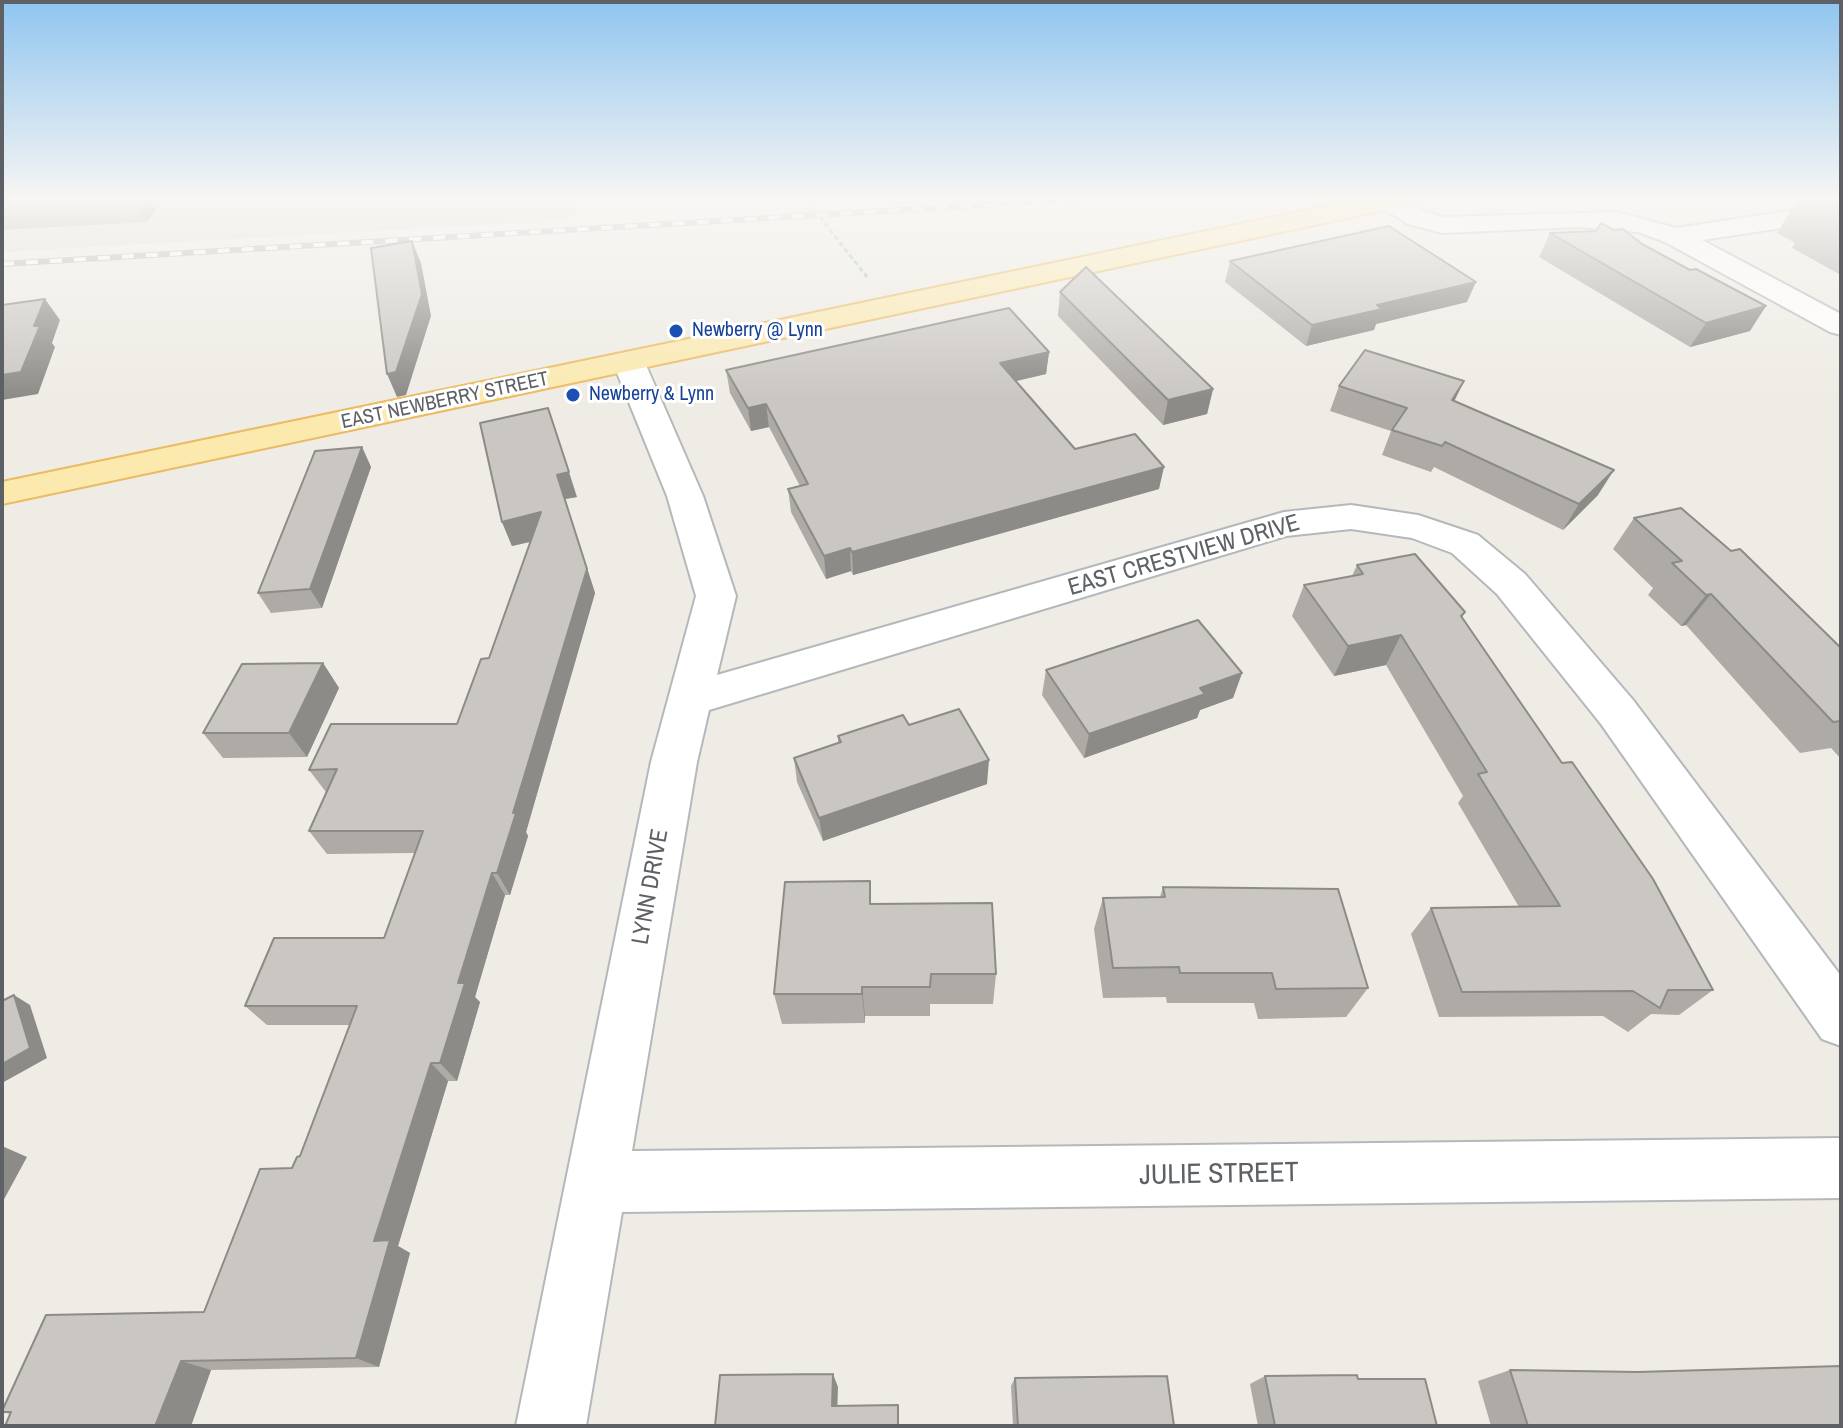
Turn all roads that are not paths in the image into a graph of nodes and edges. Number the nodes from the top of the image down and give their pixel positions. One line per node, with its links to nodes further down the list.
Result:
1 (1092, 265): 4 (main road, EAST NEWBERRY STREET)
2 (1727, 265): 3 (street)
3 (1841, 326)
4 (629, 363): 5 (main road, EAST NEWBERRY STREET); 6 (street, LYNN DRIVE)
5 (2, 493)
6 (690, 699): 7 (street, EAST CRESTVIEW DRIVE); 9 (street, LYNN DRIVE)
7 (1841, 1020)
8 (1841, 1168): 9 (street, JULIE STREET)
9 (597, 1182): 10 (street, LYNN DRIVE)
10 (551, 1426)

